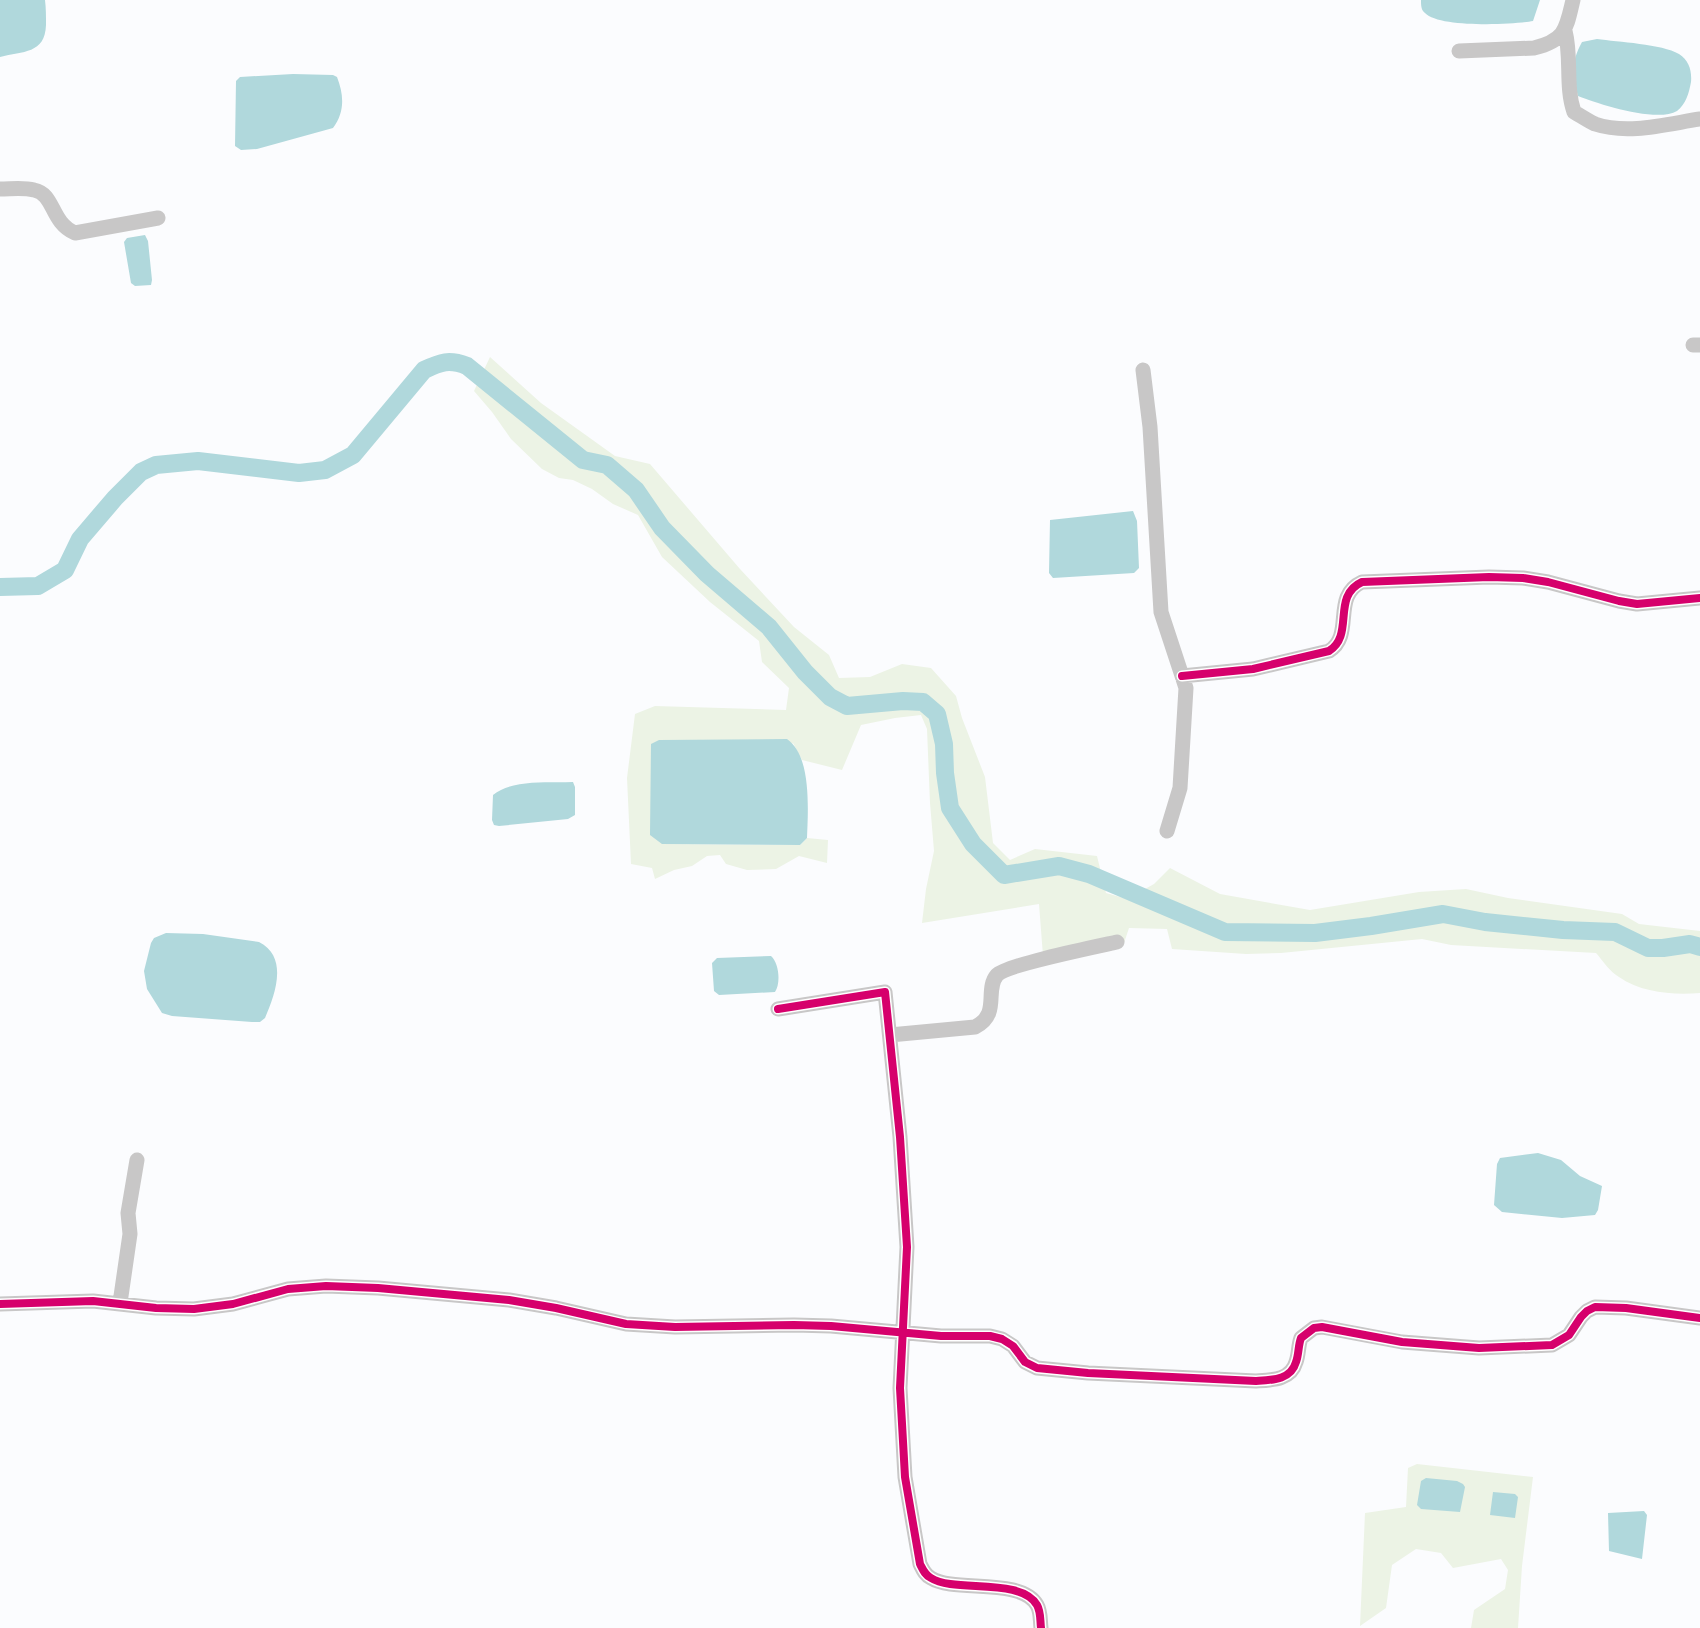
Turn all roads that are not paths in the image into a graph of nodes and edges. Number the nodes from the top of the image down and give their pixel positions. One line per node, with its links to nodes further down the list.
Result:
1 (1573, 0): 2 (street)
2 (1565, 32): 3 (street); 4 (street)
3 (1459, 51)
4 (1700, 119)
5 (0, 189): 6 (street)
6 (158, 218)
7 (1143, 370): 9 (street)
8 (1700, 598): 9 (street)
9 (1182, 676): 10 (street)
10 (1167, 831)
11 (1117, 942): 13 (street)
12 (778, 1009): 13 (street)
13 (890, 1035): 18 (street)
14 (137, 1160): 16 (street)
15 (0, 1304): 16 (street)
16 (120, 1304): 18 (street)
17 (1700, 1318): 18 (street)
18 (904, 1334): 19 (street)
19 (1041, 1628)

